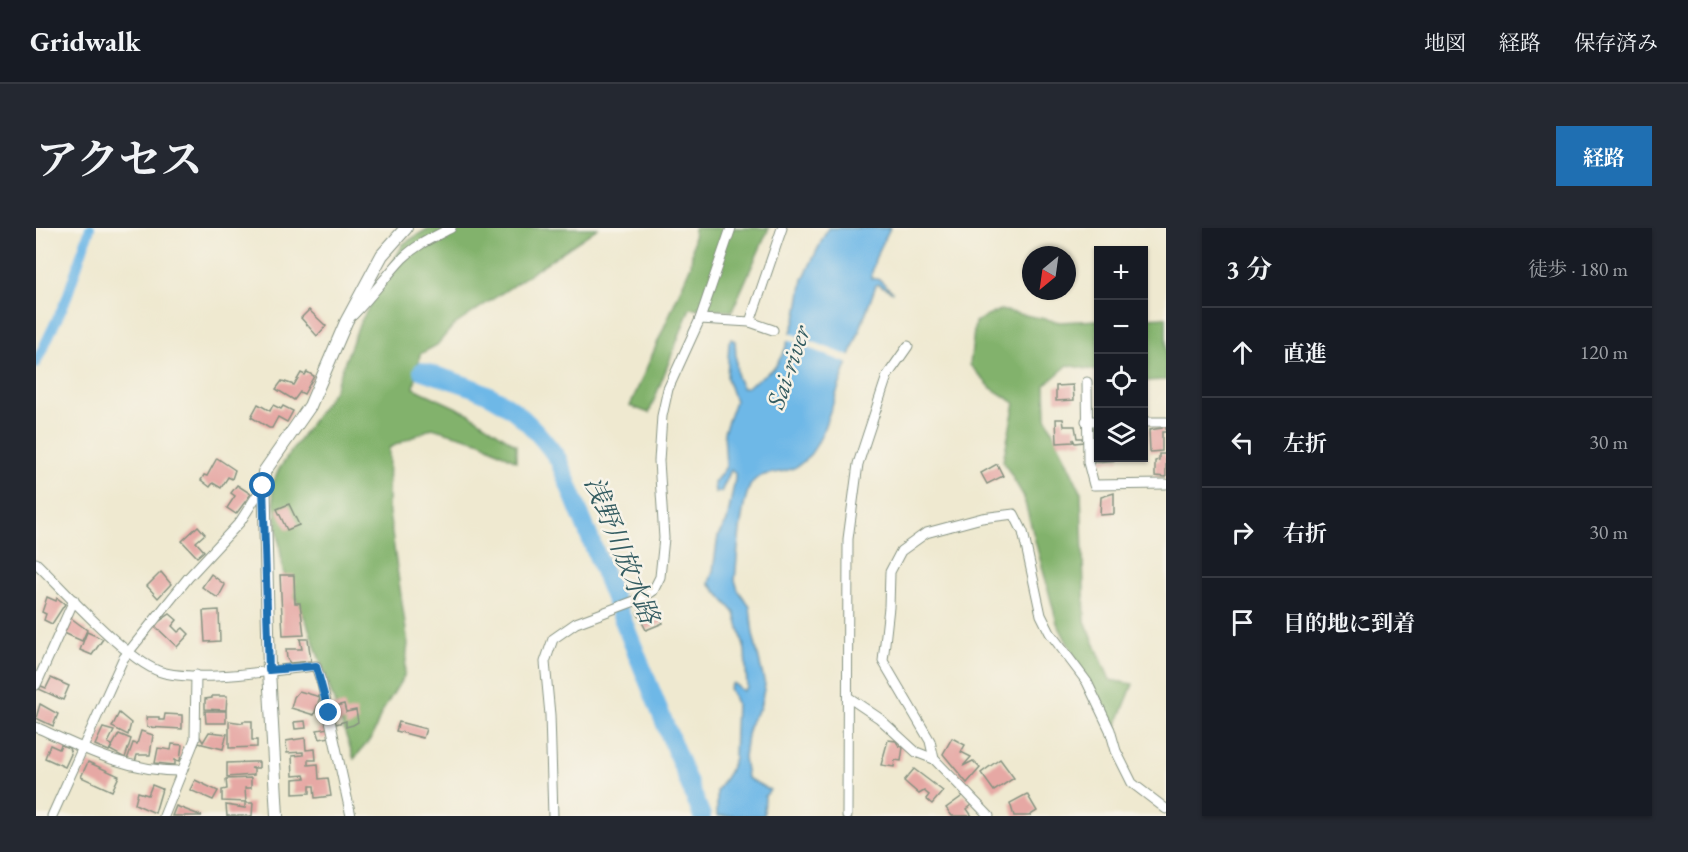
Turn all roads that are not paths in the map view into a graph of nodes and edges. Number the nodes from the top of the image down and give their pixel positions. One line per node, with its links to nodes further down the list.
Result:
1 (406, 228): 6 (street)
2 (451, 228): 6 (street)
3 (731, 228): 5 (street)
4 (782, 228): 7 (street)
5 (700, 319): 7 (street); 33 (street)
6 (346, 322): 16 (street)
7 (750, 322): 8 (street)
8 (773, 330)
9 (908, 346): 23 (street)
10 (1086, 382): 11 (street)
11 (1086, 421): 12 (street); 15 (street)
12 (1094, 421)
13 (1148, 422): 14 (street)
14 (1166, 422)
15 (1166, 484)
16 (263, 486): 19 (street); 20 (street)
17 (36, 563): 18 (street)
18 (74, 600): 19 (street); 22 (street)
19 (129, 651): 21 (street); 25 (street)
20 (269, 670): 21 (street); 31 (street); 32 (street)
21 (196, 675): 27 (street)
22 (36, 685)
23 (848, 697): 26 (street); 34 (street)
24 (36, 727): 25 (street)
25 (81, 748): 27 (street); 29 (street)
26 (934, 759): 28 (street); 35 (street)
27 (182, 771): 30 (street)
28 (1166, 809)
29 (52, 816)
30 (164, 816)
31 (277, 816)
32 (351, 816)
33 (553, 816)
34 (847, 816)
35 (989, 816)

